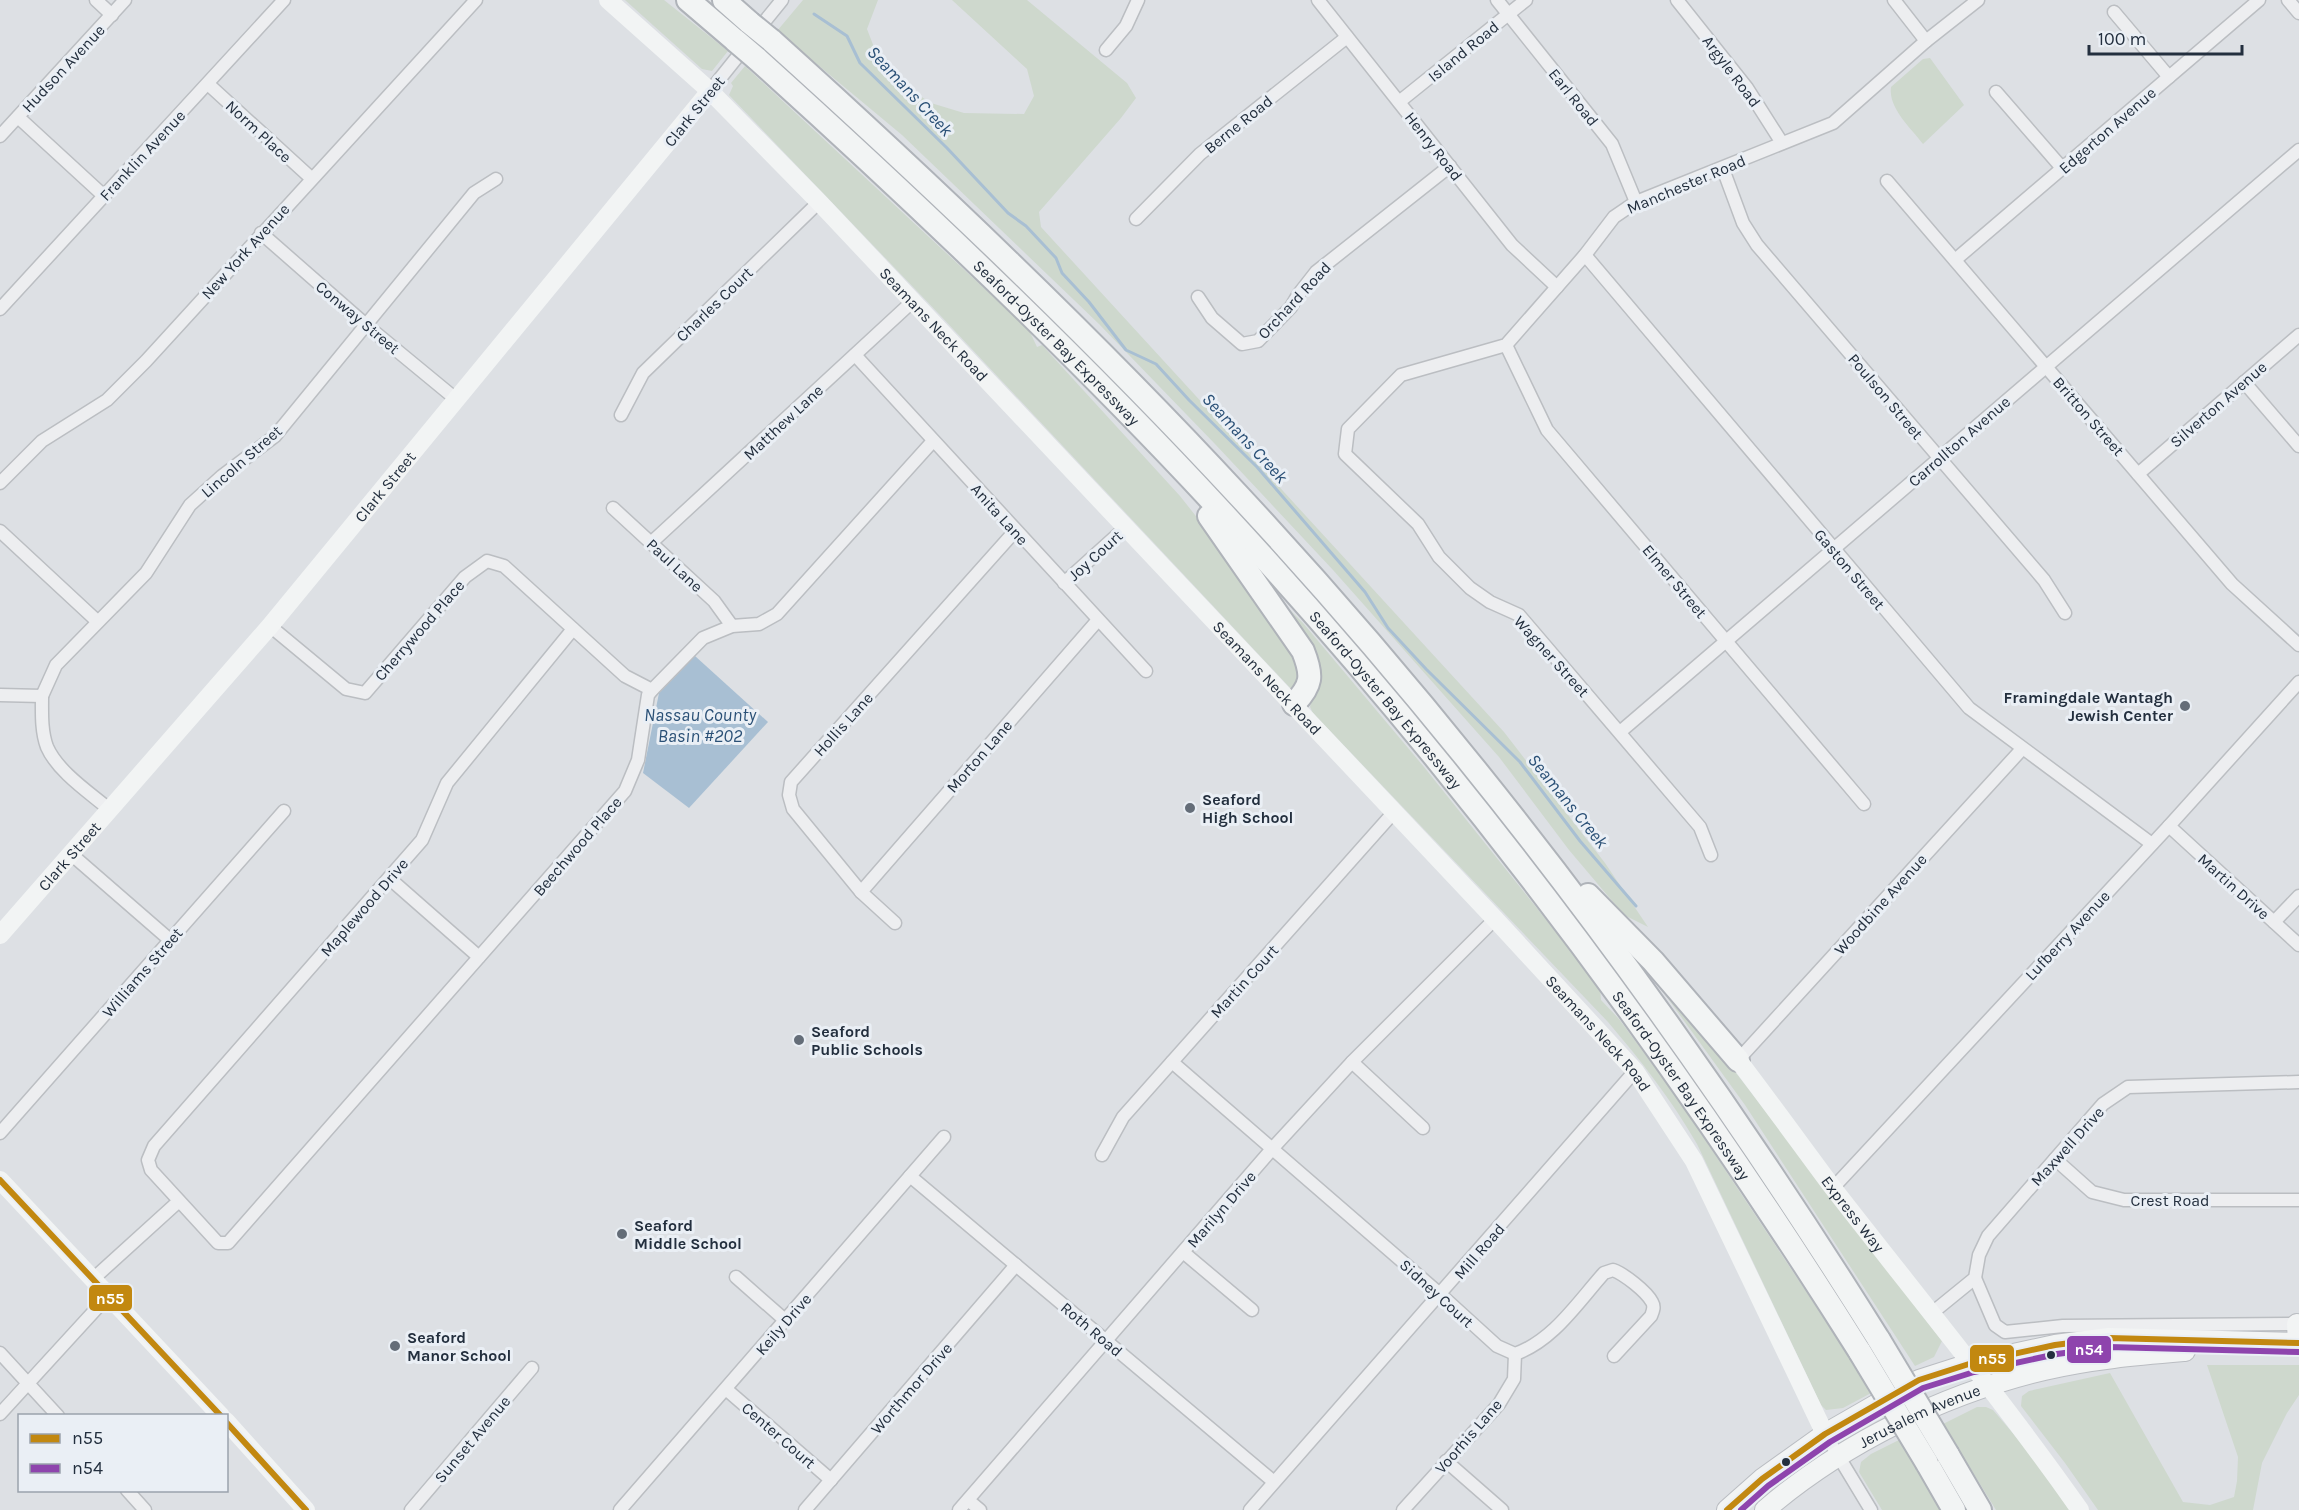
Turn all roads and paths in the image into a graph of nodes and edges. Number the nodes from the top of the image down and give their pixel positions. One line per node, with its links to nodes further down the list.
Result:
1 (96, 0): 21 (street)
2 (126, 0): 21 (street, Hudson Avenue)
3 (284, 0): 27 (street, Franklin Avenue)
4 (476, 0): 38 (street, New York Avenue)
5 (608, 0): 28 (street, Seamans Neck Road)
6 (688, 0): 61 (highway, Seaford-Oyster Bay Expressway, bridge)
7 (724, 0): 22 (highway, Seaford-Oyster Bay Expressway)
8 (782, 0): 22 (street, Clark Street)
9 (1138, 0): 25 (street)
10 (1318, 0): 23 (street, Henry Road)
11 (1497, 0): 20 (street, Earl Road)
12 (1526, 0): 20 (street, Island Road)
13 (1677, 0): 33 (street, Argyle Road)
14 (1894, 0): 24 (street)
15 (1978, 0): 24 (street, Manchester Road)
16 (2259, 0): 26 (street, Edgerton Avenue)
17 (2288, 0): 19 (street)
18 (2114, 12): 26 (street)
19 (2299, 13)
20 (1508, 14): 30 (street, Island Road); 43 (street, Earl Road)
21 (112, 15): 31 (street, Hudson Avenue)
22 (760, 30): 28 (street, Clark Street); 89 (highway, Seaford-Oyster Bay Expressway)
23 (1347, 37): 30 (street, Henry Road); 44 (street, Berne Road)
24 (1926, 41): 33 (street, Manchester Road)
25 (1106, 50)
26 (2169, 77): 36 (street, Edgerton Avenue)
27 (208, 84): 38 (street, Norm Place); 41 (street, Franklin Avenue)
28 (710, 91): 42 (street, Seamans Neck Road); 58 (street, Clark Street)
29 (1996, 92): 36 (street)
30 (1399, 102): 35 (street, Henry Road)
31 (18, 117): 32 (street, Hudson Avenue); 41 (street)
32 (0, 136)
33 (1782, 143): 37 (street, Manchester Road)
34 (2299, 150): 56 (street, Carrollton Avenue)
35 (1450, 166): 48 (street, Henry Road); 49 (street, Orchard Road)
36 (2062, 168): 47 (street, Edgerton Avenue)
37 (1723, 169): 43 (street, Manchester Road); 63 (street, Poulson Street)
38 (311, 178): 45 (street, New York Avenue)
39 (496, 179): 52 (street, Lincoln Street)
40 (1887, 181): 47 (street, Britton Street)
41 (104, 196): 51 (street, Franklin Avenue)
42 (819, 202): 50 (street, Seamans Neck Road); 59 (street, Charles Court)
43 (1636, 202): 46 (street, Manchester Road)
44 (1136, 219)
45 (261, 233): 52 (street, Conway Street); 65 (street, New York Avenue)
46 (1585, 255): 48 (street, Manchester Road); 71 (street, Gaston Street)
47 (1955, 260): 56 (street, Britton Street)
48 (1557, 286): 54 (street, Manchester Road)
49 (1198, 297)
50 (913, 301): 55 (street, Matthew Lane); 67 (street, Seamans Neck Road)
51 (0, 309)
52 (366, 325): 58 (street, Conway Street); 75 (street, Lincoln Street)
53 (2299, 335): 57 (street, Silverton Avenue)
54 (1506, 345): 79 (street, Elmer Street); 87 (street, Wagner Street)
55 (855, 355): 60 (street, Anita Lane); 70 (street, Matthew Lane)
56 (2046, 367): 63 (street, Carrollton Avenue); 64 (street, Britton Street)
57 (2244, 382): 62 (street); 64 (street, Silverton Avenue)
58 (457, 400): 76 (street, Clark Street)
59 (621, 415)
60 (933, 441): 69 (street, Anita Lane); 77 (street, Beechwood Place)
61 (1157, 444): 86 (highway); 152 (highway, Seaford-Oyster Bay Expressway, bridge)
62 (2299, 446)
63 (1940, 459): 71 (street, Carrollton Avenue); 73 (street, Poulson Street)
64 (2138, 474): 80 (street, Britton Street)
65 (0, 483)
66 (613, 508): 70 (street, Paul Lane)
67 (1126, 527): 72 (street, Joy Court); 86 (street, Seamans Neck Road)
68 (0, 531): 75 (street)
69 (1015, 531): 72 (street, Anita Lane); 99 (street, Hollis Lane)
70 (652, 542): 77 (street, Paul Lane)
71 (1833, 549): 79 (street, Carrollton Avenue); 88 (street, Gaston Street)
72 (1064, 583): 74 (street, Anita Lane)
73 (2065, 614)
74 (1098, 620): 81 (street, Anita Lane); 99 (street, Morton Lane)
75 (98, 621): 85 (street, Lincoln Street)
76 (270, 626): 78 (street, Cherrywood Place); 91 (street, Clark Street)
77 (732, 626): 83 (street, Beechwood Place)
78 (573, 629): 83 (street, Cherrywood Place); 98 (street, Maplewood Drive)
79 (1726, 641): 87 (street, Carrollton Avenue); 90 (street, Elmer Street)
80 (2299, 645)
81 (1146, 671)
82 (2299, 682): 94 (street, Lufberry Avenue)
83 (652, 690): 107 (street, Beechwood Place)
84 (0, 695): 85 (street)
85 (42, 696): 91 (street, Lincoln Street)
86 (1294, 704): 93 (street, Seamans Neck Road)
87 (1620, 732): 97 (street, Wagner Street)
88 (2022, 749): 95 (street, Gaston Street); 108 (street, Woodbine Avenue)
89 (1482, 779): 108 (highway); 152 (highway, Seaford-Oyster Bay Expressway, bridge)
90 (1864, 804)
91 (110, 810): 96 (street, Clark Street)
92 (284, 811): 105 (street, Williams Street)
93 (1394, 812): 101 (street, Seamans Neck Road); 109 (street, Martin Court)
94 (2169, 826): 95 (street, Lufberry Avenue); 102 (street, Martin Drive)
95 (2152, 844): 121 (street, Lufberry Avenue)
96 (71, 854): 104 (street, Clark Street); 105 (street)
97 (1711, 855)
98 (389, 878): 107 (street); 123 (street, Maplewood Drive)
99 (861, 892): 103 (street, Hollis Lane)
100 (2299, 896): 102 (street)
101 (1496, 919): 110 (street, Marilyn Drive); 111 (street, Seamans Neck Road)
102 (2274, 922): 106 (street, Martin Drive)
103 (895, 923)
104 (0, 935)
105 (170, 940): 114 (street, Williams Street)
106 (2299, 945)
107 (479, 957): 123 (street, Beechwood Place)
108 (1738, 1060): 121 (street, Express Way)
109 (1172, 1062): 116 (street, Sidney Court); 117 (street, Martin Court)
110 (1352, 1062): 113 (street); 116 (street, Marilyn Drive)
111 (1635, 1071): 129 (street, Mill Road); 150 (street, Seamans Neck Road)
112 (2299, 1082): 118 (street, Maxwell Drive)
113 (1423, 1128)
114 (0, 1133)
115 (944, 1137): 119 (street, Keily Drive)
116 (1272, 1149): 124 (street, Marilyn Drive); 129 (street, Sidney Court)
117 (1102, 1155)
118 (2055, 1159): 122 (street, Crest Road); 127 (street, Maxwell Drive)
119 (910, 1176): 125 (street, Roth Road); 133 (street, Keily Drive)
120 (0, 1179): 128 (street)
121 (1833, 1188): 132 (street, Express Way)
122 (2299, 1200)
123 (179, 1201): 128 (street)
124 (1183, 1252): 131 (street); 136 (street, Marilyn Drive)
125 (1016, 1265): 136 (street, Roth Road); 154 (street, Worthmor Drive)
126 (736, 1278): 133 (street)
127 (1975, 1278): 132 (street); 134 (street)
128 (93, 1279): 130 (street)
129 (1441, 1295): 139 (street, Sidney Court); 155 (street, Mill Road)
130 (108, 1296): 143 (street); 148 (street)
131 (1252, 1310)
132 (1932, 1313): 141 (street, Express Way)
133 (786, 1321): 145 (street, Keily Drive)
134 (2109, 1332): 135 (street); 137 (main road, Jerusalem Avenue); 141 (main road, Jerusalem Avenue)
135 (2298, 1334): 137 (main road, Jerusalem Avenue)
136 (1106, 1341): 155 (street, Roth Road); 157 (street, Marilyn Drive)
137 (2271, 1343): 144 (main road, Jerusalem Avenue)
138 (0, 1353): 143 (street)
139 (1515, 1354): 140 (street); 153 (street, Voorhis Lane)
140 (1614, 1356)
141 (1972, 1363): 144 (street); 150 (main road, Jerusalem Avenue)
142 (532, 1368): 160 (street, Sunset Avenue)
143 (28, 1383): 146 (street); 147 (street)
144 (1990, 1386): 151 (main road, Jerusalem Avenue); 173 (street)
145 (727, 1389): 154 (street, Center Court); 161 (street, Keily Drive)
146 (0, 1414)
147 (56, 1414)
148 (219, 1414)
149 (228, 1423): 159 (street)
150 (1825, 1434): 151 (street); 168 (main road, Jerusalem Avenue)
151 (1838, 1456): 169 (main road, Jerusalem Avenue); 170 (street)
152 (1937, 1459): 171 (highway, Seaford-Oyster Bay Expressway); 172 (highway, Seaford-Oyster Bay Expressway)
153 (1446, 1461): 166 (street, Voorhis Lane); 167 (street)
154 (831, 1480): 162 (street, Worthmor Drive)
155 (1274, 1482): 165 (street, Mill Road)
156 (128, 1492): 158 (street)
157 (968, 1500): 163 (street, Marilyn Drive); 164 (street)
158 (146, 1510)
159 (306, 1510)
160 (411, 1510)
161 (620, 1510)
162 (806, 1510)
163 (959, 1510)
164 (980, 1510)
165 (1250, 1510)
166 (1403, 1510)
167 (1502, 1510)
168 (1727, 1510)
169 (1765, 1510)
170 (1870, 1510)
171 (1954, 1510)
172 (1980, 1510)
173 (2080, 1510)

